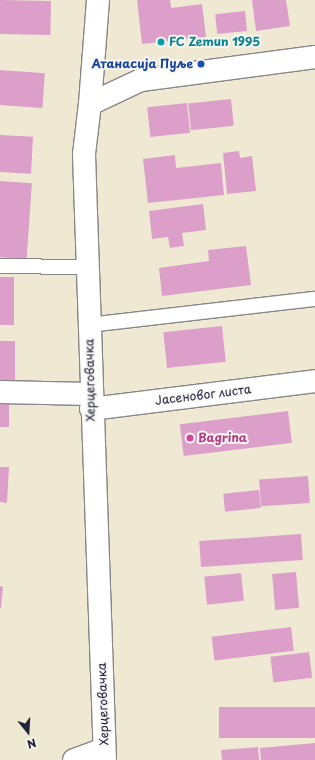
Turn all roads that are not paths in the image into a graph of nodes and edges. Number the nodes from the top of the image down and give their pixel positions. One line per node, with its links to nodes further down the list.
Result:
1 (98, 0): 3 (street, Херцеговачка)
2 (315, 57): 3 (street)
3 (90, 104): 5 (street, Херцеговачка)
4 (0, 266): 5 (lane)
5 (87, 267): 7 (street, Херцеговачка)
6 (315, 299): 7 (lane)
7 (89, 325): 10 (street, Херцеговачка)
8 (315, 381): 10 (street, Јасеновог листа)
9 (0, 392): 10 (street, Јасеновог листа)
10 (90, 401): 11 (street, Херцеговачка)
11 (105, 755): 12 (street)
12 (74, 760)

